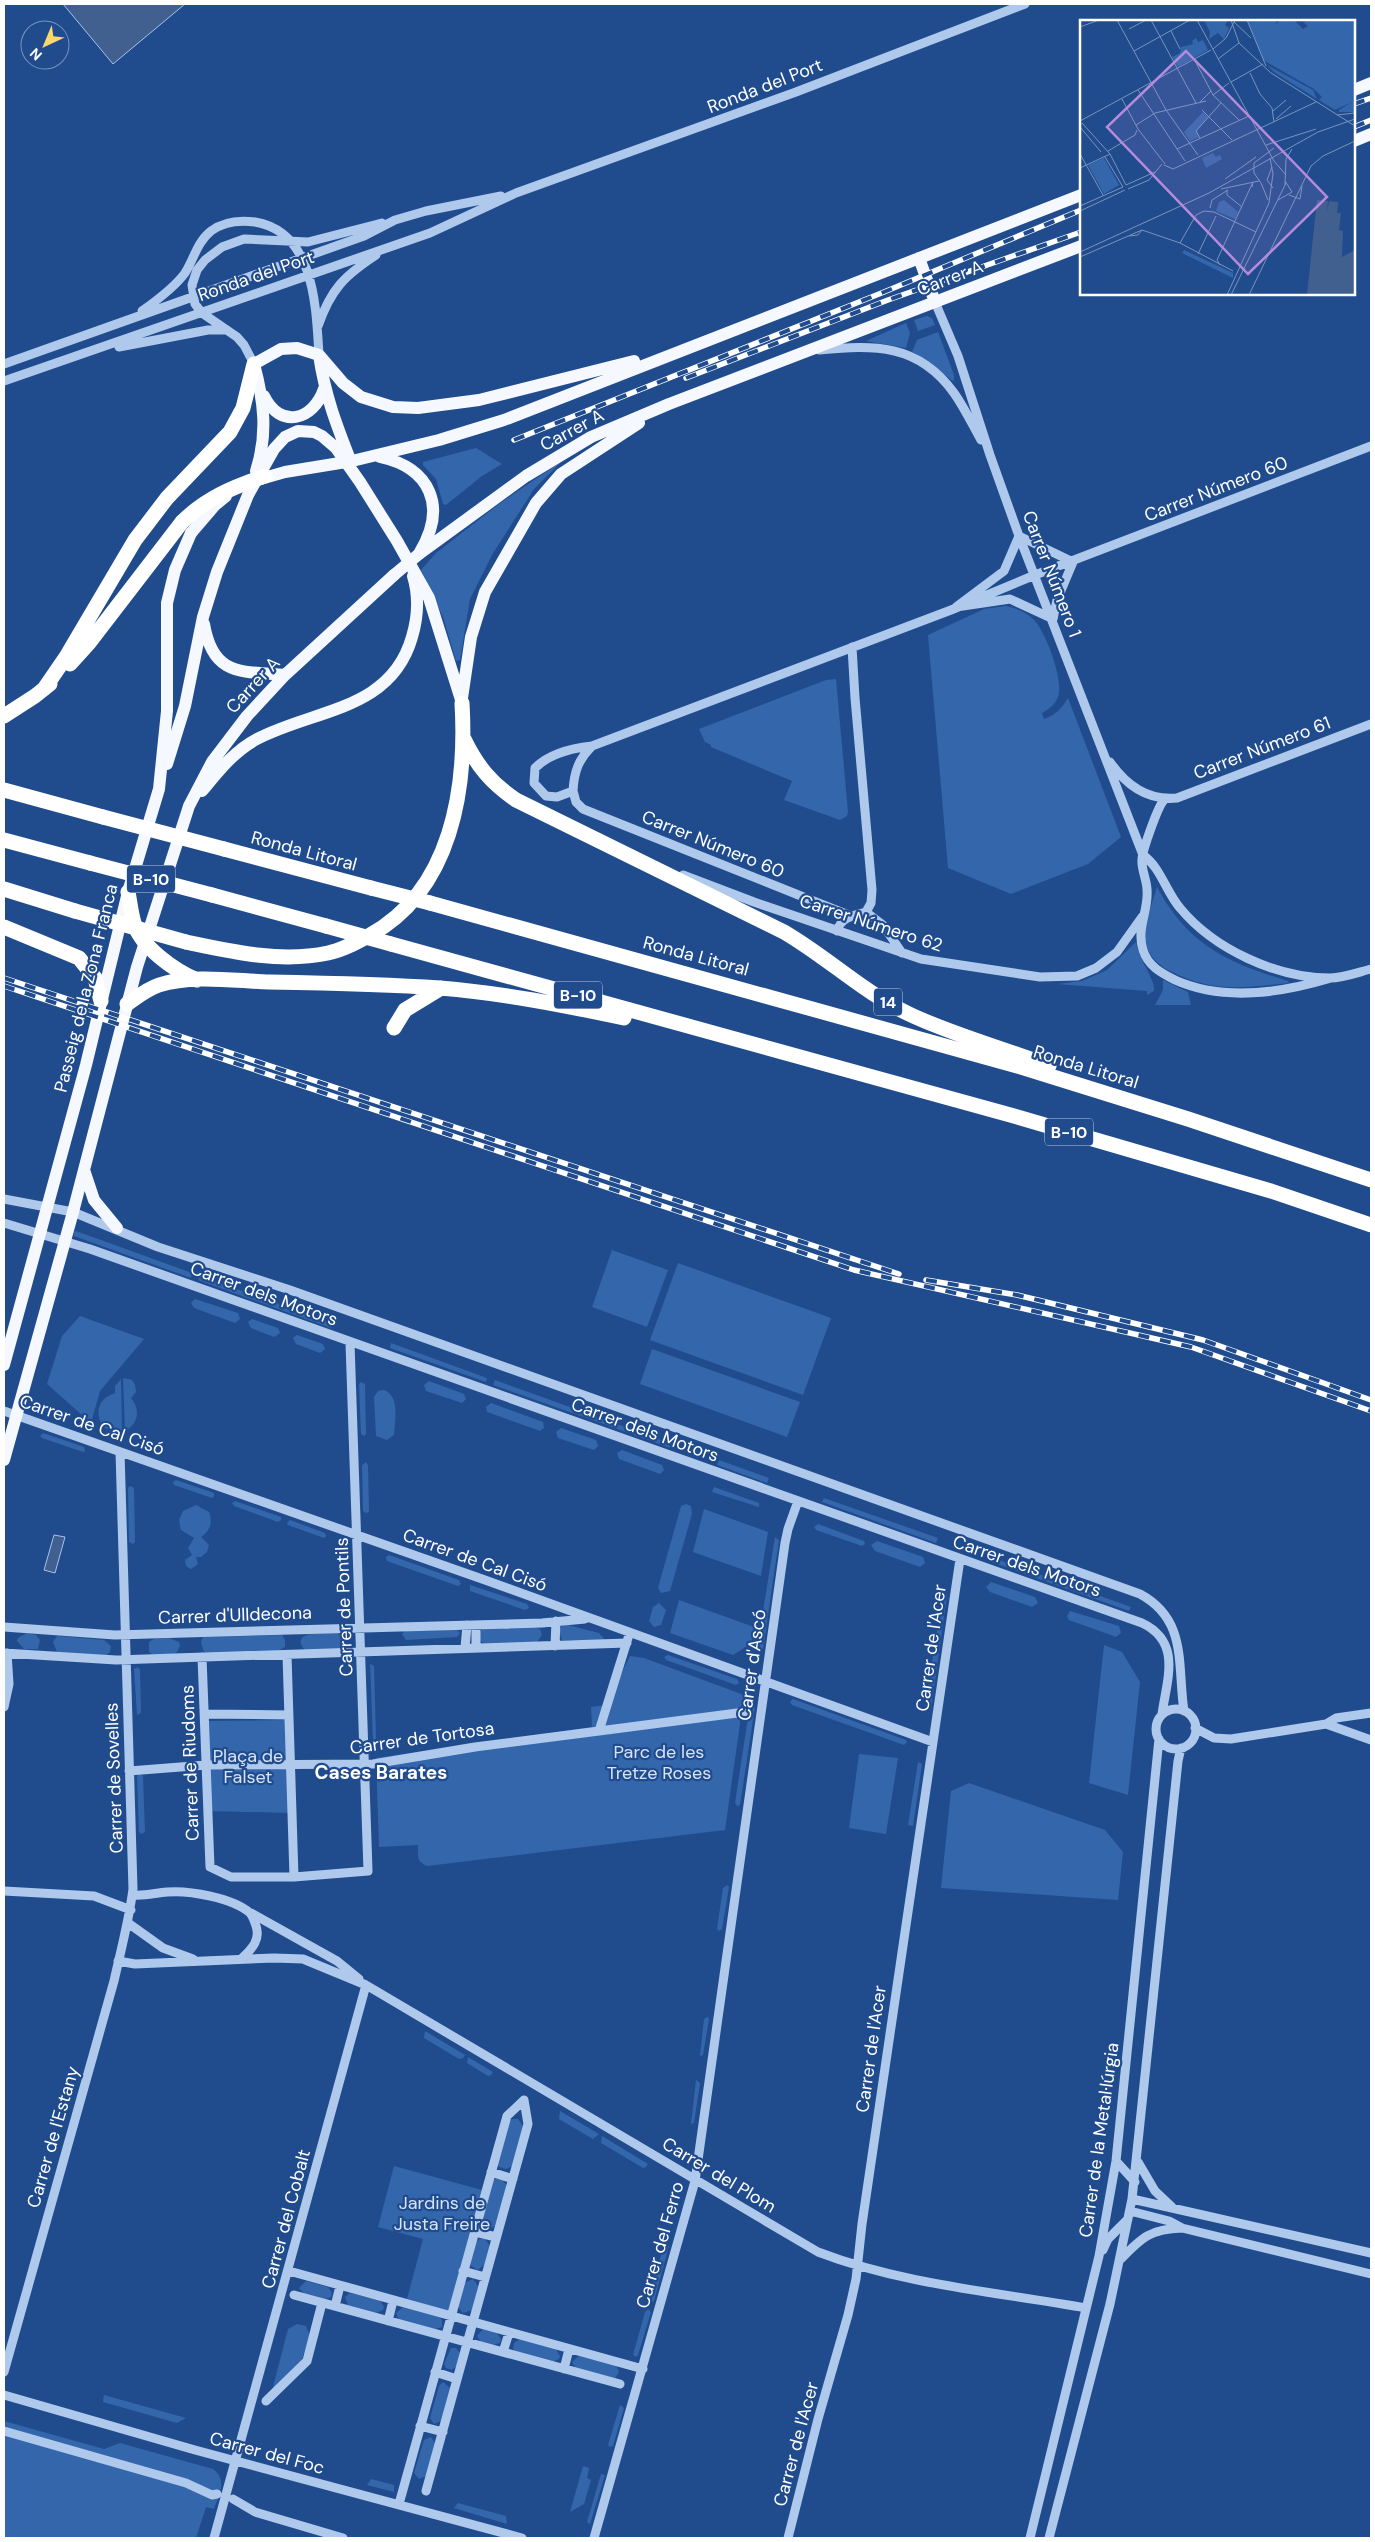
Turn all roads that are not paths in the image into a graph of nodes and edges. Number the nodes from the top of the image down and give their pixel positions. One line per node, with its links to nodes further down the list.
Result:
1 (1025, 4): 6 (street, Ronda del Port)
2 (1371, 83): 3 (main road)
3 (1355, 90)
4 (1371, 134): 5 (main road)
5 (1355, 141)
6 (516, 194): 8 (street, Ronda del Port); 11 (street, Ronda del Port)
7 (1080, 195): 13 (main road, Carrer A)
8 (395, 220): 9 (street); 12 (street, Ronda del Port)
9 (289, 242): 12 (street); 15 (street); 18 (street)
10 (1080, 246): 16 (main road, Carrer A)
11 (388, 247): 14 (street, Ronda del Port); 19 (street)
12 (302, 256): 14 (street); 15 (street, Ronda del Port)
13 (919, 258): 16 (main road); 21 (main road, Carrer A)
14 (309, 275): 17 (street, Ronda del Port); 19 (street)
15 (193, 295): 17 (street); 18 (street, Ronda del Port)
16 (935, 302): 23 (main road, Carrer A); 32 (street, Carrer Número 1)
17 (202, 313): 20 (street); 22 (street, Ronda del Port)
18 (122, 321): 25 (street, Ronda del Port)
19 (317, 328): 24 (street)
20 (227, 330): 22 (street); 26 (street)
21 (716, 337): 24 (main road); 33 (main road, Carrer A)
22 (95, 351): 27 (street, Ronda del Port)
23 (811, 351): 30 (main road, Carrer A); 32 (street)
24 (319, 354): 26 (main road); 28 (main road)
25 (4, 364)
26 (254, 364): 29 (main road); 47 (highway)
27 (4, 381)
28 (324, 389): 29 (main road); 35 (main road)
29 (262, 391): 36 (main road)
30 (669, 404): 39 (main road, Carrer A); 48 (main road)
31 (1371, 446): 40 (street, Carrer Número 60)
32 (990, 455): 38 (street, Carrer Número 1)
33 (377, 456): 34 (main road, Carrer A, bridge); 39 (main road)
34 (265, 476): 37 (highway, bridge)
35 (360, 482): 36 (main road); 39 (main road)
36 (248, 495): 43 (main road)
37 (186, 528): 47 (highway); 54 (main road, Passeig de la Zona Franca)
38 (1019, 536): 40 (street); 41 (street, Carrer Número 1); 42 (street, Carrer Número 60)
39 (413, 556): 46 (main road, Carrer A, bridge); 48 (main road); 58 (main road)
40 (1072, 562): 41 (street, Carrer Número 60); 44 (street)
41 (1035, 576): 42 (street, Carrer Número 60); 44 (street, Carrer Número 1)
42 (956, 607): 44 (street, Carrer Número 60); 45 (street, Carrer Número 60)
43 (203, 617): 46 (main road); 54 (main road)
44 (1053, 619): 53 (street, Carrer Número 1)
45 (852, 647): 52 (street, Carrer Número 60); 64 (street)
46 (285, 675): 58 (main road, Carrer A)
47 (44, 689): 49 (highway)
48 (462, 703): 51 (highway)
49 (4, 716)
50 (1371, 724): 57 (street, Carrer Número 61)
51 (464, 739): 60 (highway); 62 (highway, bridge)
52 (592, 746): 56 (street); 56 (street, Carrer Número 60)
53 (1101, 750): 57 (street); 61 (street, Carrer Número 1)
54 (159, 789): 63 (main road, Passeig de la Zona Franca)
55 (4, 790): 79 (highway, Ronda Litoral, bridge)
56 (572, 790): 65 (street, Carrer Número 60)
57 (1164, 800): 61 (street)
58 (188, 806): 69 (main road)
59 (4, 840): 78 (highway, B-10, bridge)
60 (608, 843): 68 (street, Carrer Número 62); 79 (highway, 14)
61 (1143, 855): 66 (street, Carrer Número 62); 72 (street, Carrer Número 62)
62 (4, 889)
63 (128, 892): 69 (highway); 75 (main road, Passeig de la Zona Franca)
64 (866, 912): 65 (street); 70 (street)
65 (851, 916): 68 (street)
66 (1142, 917): 70 (street, Carrer Número 62); 72 (street, Carrer Número 62)
67 (4, 927): 75 (highway)
68 (837, 931): 70 (street, Carrer Número 62)
69 (145, 940): 73 (highway); 76 (main road)
70 (902, 953)
71 (1371, 969): 72 (street, Carrer Número 62)
72 (1332, 978)
73 (198, 980): 74 (highway); 76 (highway)
74 (440, 988): 77 (highway); 78 (highway)
75 (101, 1001): 83 (main road, Passeig de la Zona Franca)
76 (127, 1004): 80 (main road)
77 (394, 1028)
78 (764, 1048): 86 (highway, B-10)
79 (1188, 1118): 81 (highway, Ronda Litoral)
80 (84, 1170): 84 (main road); 87 (main road)
81 (1371, 1180)
82 (8, 1200): 83 (street, Carrer dels Motors)
83 (47, 1206): 84 (street, Carrer dels Motors); 88 (main road, Passeig de la Zona Franca)
84 (73, 1212): 87 (street, Carrer dels Motors); 89 (main road)
85 (4, 1223): 88 (street, Carrer dels Motors)
86 (1371, 1225)
87 (117, 1228): 116 (street, Carrer dels Motors)
88 (40, 1233): 89 (street, Carrer dels Motors); 91 (main road, Passeig de la Zona Franca)
89 (64, 1240): 90 (street, Carrer dels Motors); 92 (main road)
90 (350, 1343): 95 (street, Carrer dels Motors); 96 (street, Carrer de Pontils)
91 (4, 1366)
92 (10, 1413): 93 (street, Carrer de Cal Cisó); 94 (main road)
93 (120, 1452): 96 (street, Carrer de Cal Cisó); 104 (street, Carrer de Sovelles)
94 (4, 1460)
95 (798, 1501): 97 (street, Carrer dels Motors); 114 (street, Carrer d'Ascó)
96 (358, 1536): 98 (street, Carrer de Cal Cisó); 101 (street, Carrer de Pontils)
97 (960, 1558): 120 (street, Carrer dels Motors); 127 (street, Carrer de l'Acer)
98 (590, 1618): 99 (street, Carrer d'Ulldecona); 103 (street, Carrer de Cal Cisó)
99 (556, 1621): 100 (street, Carrer d'Ulldecona); 106 (street)
100 (472, 1625): 101 (street, Carrer d'Ulldecona); 107 (street); 108 (street)
101 (361, 1626): 104 (street, Carrer d'Ulldecona); 110 (street, Carrer de Pontils)
102 (4, 1627): 104 (street, Carrer d'Ulldecona)
103 (630, 1632): 105 (street); 114 (street, Carrer de Cal Cisó)
104 (124, 1634): 113 (street, Carrer de Sovelles)
105 (627, 1643): 106 (street); 124 (street)
106 (555, 1646): 108 (street)
107 (465, 1648): 108 (street); 110 (street)
108 (476, 1648)
109 (6, 1653): 113 (street); 115 (street)
110 (362, 1653): 111 (street); 129 (street, Carrer de Pontils)
111 (287, 1655): 112 (street); 121 (street)
112 (202, 1657): 113 (street); 119 (street, Carrer de Riudoms)
113 (126, 1659): 132 (street, Carrer de Sovelles)
114 (767, 1681): 127 (street, Carrer de Cal Cisó); 133 (street, Carrer d'Ascó)
115 (4, 1707)
116 (1184, 1711): 120 (street); 123 (street)
117 (745, 1712): 124 (street, Carrer de Tortosa)
118 (1371, 1713): 122 (street)
119 (204, 1714): 121 (street); 130 (street, Carrer de Riudoms)
120 (1162, 1714): 125 (street)
121 (289, 1715): 131 (street)
122 (1326, 1724): 123 (street); 126 (street)
123 (1195, 1728): 128 (street)
124 (599, 1731): 129 (street, Carrer de Tortosa)
125 (1159, 1739): 128 (street); 144 (street, Carrer de la Metal·lúrgia)
126 (1371, 1740)
127 (933, 1742): 159 (street, Carrer de l'Acer)
128 (1181, 1748): 145 (street, Carrer de la Metal·lúrgia)
129 (364, 1765): 131 (street, Carrer de Tortosa); 134 (street, Carrer de Pontils)
130 (206, 1766): 131 (street, Carrer de Tortosa); 132 (street, Carrer de Tortosa); 134 (street, Carrer de Riudoms)
131 (290, 1766): 134 (street)
132 (129, 1771): 136 (street, Carrer de Sovelles)
133 (743, 1836): 148 (street, Carrer del Ferro)
134 (294, 1877)
135 (4, 1891): 137 (street)
136 (133, 1895): 137 (street, Carrer de Sovelles); 138 (street)
137 (131, 1910): 139 (street, Carrer de l'Estany)
138 (251, 1913): 140 (street); 143 (street)
139 (128, 1922): 141 (street, Carrer de l'Estany); 142 (street)
140 (241, 1959): 142 (street); 143 (street)
141 (118, 1961): 142 (street); 180 (street, Carrer de l'Estany)
142 (202, 1962)
143 (366, 1985): 148 (street, Carrer del Plom); 160 (street, Carrer del Cobalt)
144 (1116, 2161): 149 (street); 157 (street, Carrer de la Metal·lúrgia)
145 (1138, 2162): 149 (street, Carrer de la Metal·lúrgia); 151 (street)
146 (491, 2172): 147 (street); 147 (street); 154 (street)
147 (513, 2179): 155 (street)
148 (695, 2181): 159 (street, Carrer del Plom); 179 (street, Carrer del Ferro)
149 (1135, 2182): 150 (street, Carrer de la Metal·lúrgia)
150 (1132, 2199): 151 (street); 152 (street, Carrer de la Metal·lúrgia)
151 (1173, 2208): 156 (street)
152 (1129, 2215): 153 (street); 157 (street); 158 (street, Carrer de la Metal·lúrgia)
153 (1182, 2228): 158 (street); 162 (street)
154 (474, 2232): 155 (street); 161 (street)
155 (496, 2237): 163 (street)
156 (1371, 2253)
157 (1099, 2256): 169 (street, Carrer de la Metal·lúrgia)
158 (1121, 2260): 200 (street, Carrer de la Metal·lúrgia)
159 (857, 2267): 169 (street, Carrer del Plom); 198 (street, Carrer de l'Acer)
160 (288, 2271): 164 (street); 189 (street, Carrer del Cobalt)
161 (464, 2271): 163 (street); 170 (street)
162 (1371, 2274)
163 (485, 2277): 172 (street)
164 (340, 2286): 166 (street); 168 (street)
165 (294, 2295): 167 (street)
166 (394, 2301): 170 (street); 171 (street)
167 (322, 2303): 168 (street); 185 (street)
168 (335, 2306): 171 (street)
169 (1086, 2308): 199 (street, Carrer de la Metal·lúrgia)
170 (451, 2317): 172 (street); 174 (street)
171 (388, 2321): 174 (street)
172 (473, 2323): 173 (street); 175 (street)
173 (508, 2333): 176 (street); 177 (street)
174 (445, 2336): 175 (street); 181 (street)
175 (467, 2343): 177 (street); 182 (street)
176 (569, 2349): 178 (street); 179 (street)
177 (503, 2352): 178 (street)
178 (564, 2369): 183 (street)
179 (643, 2369): 197 (street, Carrer del Ferro)
180 (4, 2372)
181 (435, 2372): 182 (street); 186 (street)
182 (457, 2379): 188 (street)
183 (620, 2384)
184 (4, 2395): 189 (street, Carrer del Foc)
185 (266, 2401)
186 (420, 2426): 188 (street); 193 (street)
187 (4, 2431): 191 (street)
188 (442, 2432): 190 (street)
189 (236, 2461): 193 (street, Carrer del Foc); 194 (street, Carrer del Cobalt)
190 (426, 2491)
191 (215, 2494)
192 (236, 2501): 195 (street)
193 (399, 2504): 196 (street, Carrer del Foc)
194 (214, 2538)
195 (343, 2538)
196 (522, 2538)
197 (594, 2538)
198 (788, 2538)
199 (1030, 2538)
200 (1049, 2538)

